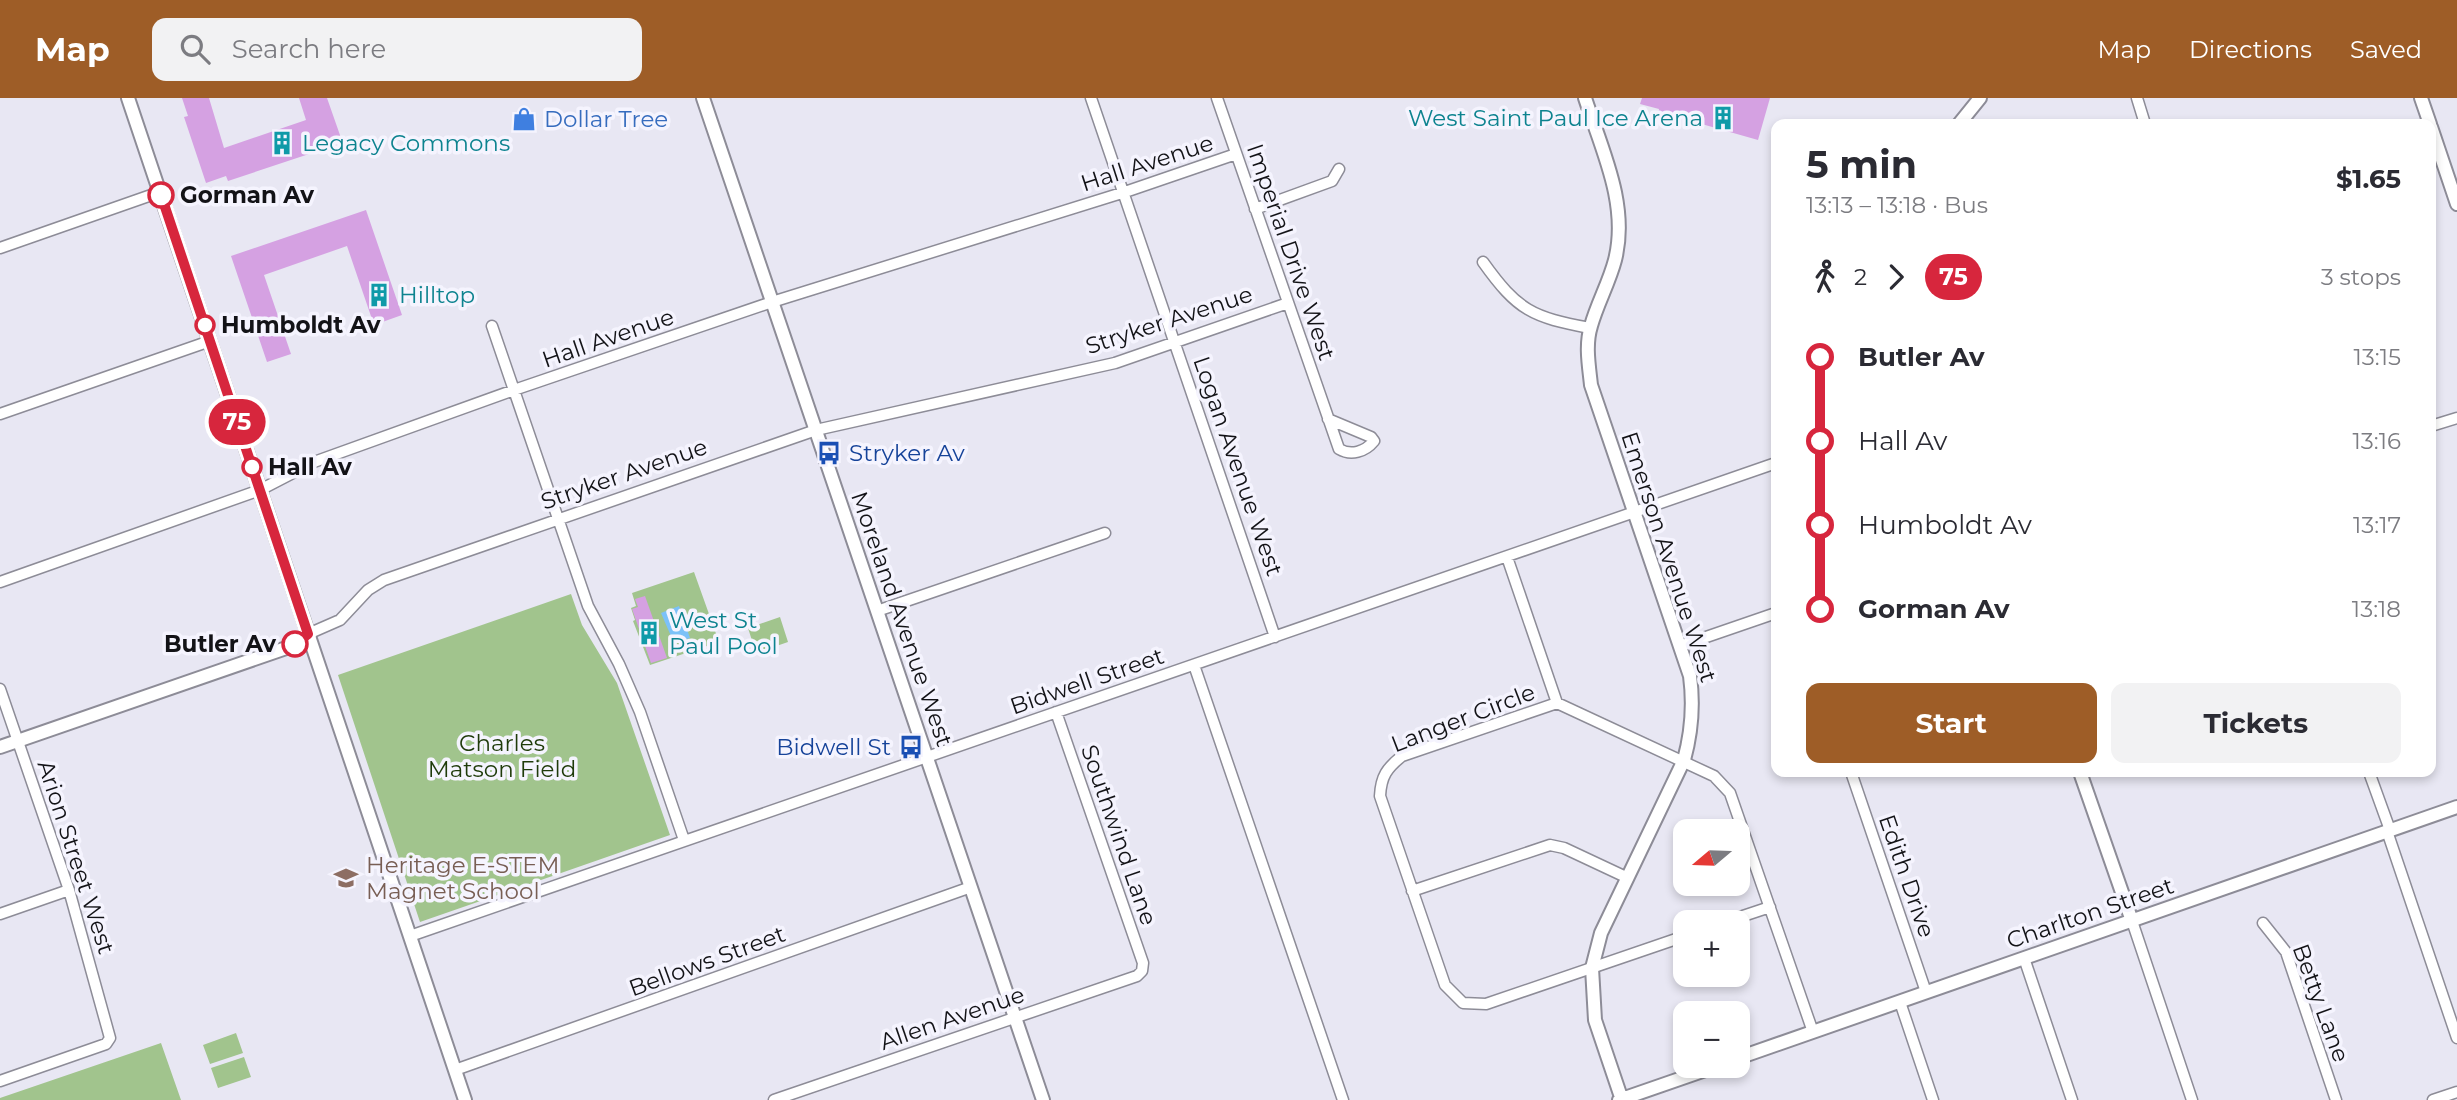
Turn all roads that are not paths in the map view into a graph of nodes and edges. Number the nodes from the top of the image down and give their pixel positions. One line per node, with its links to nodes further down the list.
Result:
1 (128, 98): 15 (street)
2 (703, 98): 21 (street, Moreland Avenue West)
3 (1091, 98): 16 (street, Logan Avenue West)
4 (1217, 98): 13 (street, Imperial Drive West)
5 (1585, 98): 24 (street, Emerson Avenue West)
6 (1980, 98): 9 (street)
7 (2137, 98): 10 (street)
8 (2421, 98): 11 (street)
9 (1963, 119)
10 (2144, 119)
11 (2428, 119)
12 (2436, 143): 17 (street)
13 (1236, 154): 16 (street, Hall Avenue); 18 (street, Imperial Drive West)
14 (1339, 169): 18 (street)
15 (159, 192): 19 (street); 25 (street)
16 (1125, 192): 21 (street, Hall Avenue); 26 (street, Logan Avenue West)
17 (2457, 204)
18 (1255, 209): 22 (street, Imperial Drive West)
19 (0, 248)
20 (1483, 262): 24 (street)
21 (772, 302): 27 (street, Hall Avenue); 32 (street, Moreland Avenue West)
22 (1289, 303): 26 (street, Stryker Avenue); 30 (street, Imperial Drive West)
23 (492, 326): 27 (street)
24 (1590, 328): 35 (street, Emerson Avenue West)
25 (210, 341): 28 (street); 34 (street)
26 (1175, 342): 32 (street, Stryker Avenue); 43 (street, Logan Avenue West)
27 (514, 390): 34 (street, Hall Avenue); 36 (street)
28 (0, 414)
29 (2457, 418): 31 (street)
30 (1328, 419): 30 (street, Imperial Drive West)
31 (2436, 424)
32 (816, 429): 36 (street, Stryker Avenue); 40 (street, Moreland Avenue West)
33 (1771, 465): 35 (street, Bidwell Street)
34 (260, 490): 39 (street, Hall Avenue); 42 (street)
35 (1634, 513): 38 (street, Bidwell Street); 44 (street, Emerson Avenue West)
36 (558, 520): 42 (street, Stryker Avenue); 58 (street)
37 (1105, 533): 40 (street)
38 (1507, 557): 43 (street, Bidwell Street); 47 (street)
39 (0, 582)
40 (877, 611): 51 (street, Moreland Avenue West)
41 (1771, 615): 44 (street)
42 (308, 634): 49 (street, Stryker Avenue); 68 (street)
43 (1275, 637): 45 (street, Bidwell Street)
44 (1680, 646): 52 (street, Emerson Avenue West)
45 (1194, 665): 48 (street, Bidwell Street); 86 (street)
46 (0, 689): 49 (street, Arion Street West)
47 (1557, 703): 52 (street, Langer Circle); 62 (street, Langer Circle)
48 (1056, 712): 51 (street, Bidwell Street); 72 (street, Southwind Lane)
49 (18, 741): 50 (street, Stryker Avenue); 61 (street, Arion Street West)
50 (0, 747)
51 (927, 757): 58 (street, Bidwell Street); 60 (street, Moreland Avenue West)
52 (1684, 760): 59 (street, Emerson Avenue West); 63 (street, Langer Circle)
53 (1853, 777): 73 (street, Edith Drive)
54 (2082, 777): 66 (street)
55 (2371, 777): 57 (street)
56 (2457, 807): 57 (street, Charlton Street)
57 (2388, 831): 66 (street, Charlton Street); 77 (street)
58 (684, 840): 68 (street, Bidwell Street)
59 (1628, 878): 62 (street); 71 (street, Emerson Avenue West)
60 (971, 887): 75 (street, Moreland Avenue West); 79 (street, Bellows Street)
61 (69, 890): 64 (street); 81 (street, Arion Street West)
62 (1412, 891): 71 (street, Langer Circle)
63 (1770, 907): 65 (street); 76 (street, Langer Circle)
64 (0, 914)
65 (1750, 914)
66 (2132, 920): 70 (street, Charlton Street); 90 (street)
67 (2263, 923): 91 (street, Betty Lane)
68 (410, 936): 79 (street)
69 (1673, 940): 71 (street, Langer Circle)
70 (2024, 958): 73 (street, Charlton Street); 89 (street)
71 (1592, 968): 87 (street, Emerson Avenue West)
72 (1142, 971): 75 (street, Allen Avenue)
73 (1926, 992): 74 (street, Charlton Street)
74 (1900, 1002): 76 (street, Charlton Street); 88 (street)
75 (1015, 1017): 84 (street, Allen Avenue); 85 (street, Moreland Avenue West)
76 (1813, 1032): 78 (street, Charlton Street)
77 (2457, 1038)
78 (1750, 1054)
79 (456, 1070): 83 (street)
80 (1683, 1078): 87 (street)
81 (0, 1081)
82 (2457, 1092): 92 (street)
83 (465, 1100)
84 (774, 1100)
85 (1043, 1100)
86 (1343, 1100)
87 (1621, 1100)
88 (1933, 1100)
89 (2072, 1100)
90 (2192, 1100)
91 (2336, 1100)
92 (2433, 1100)

